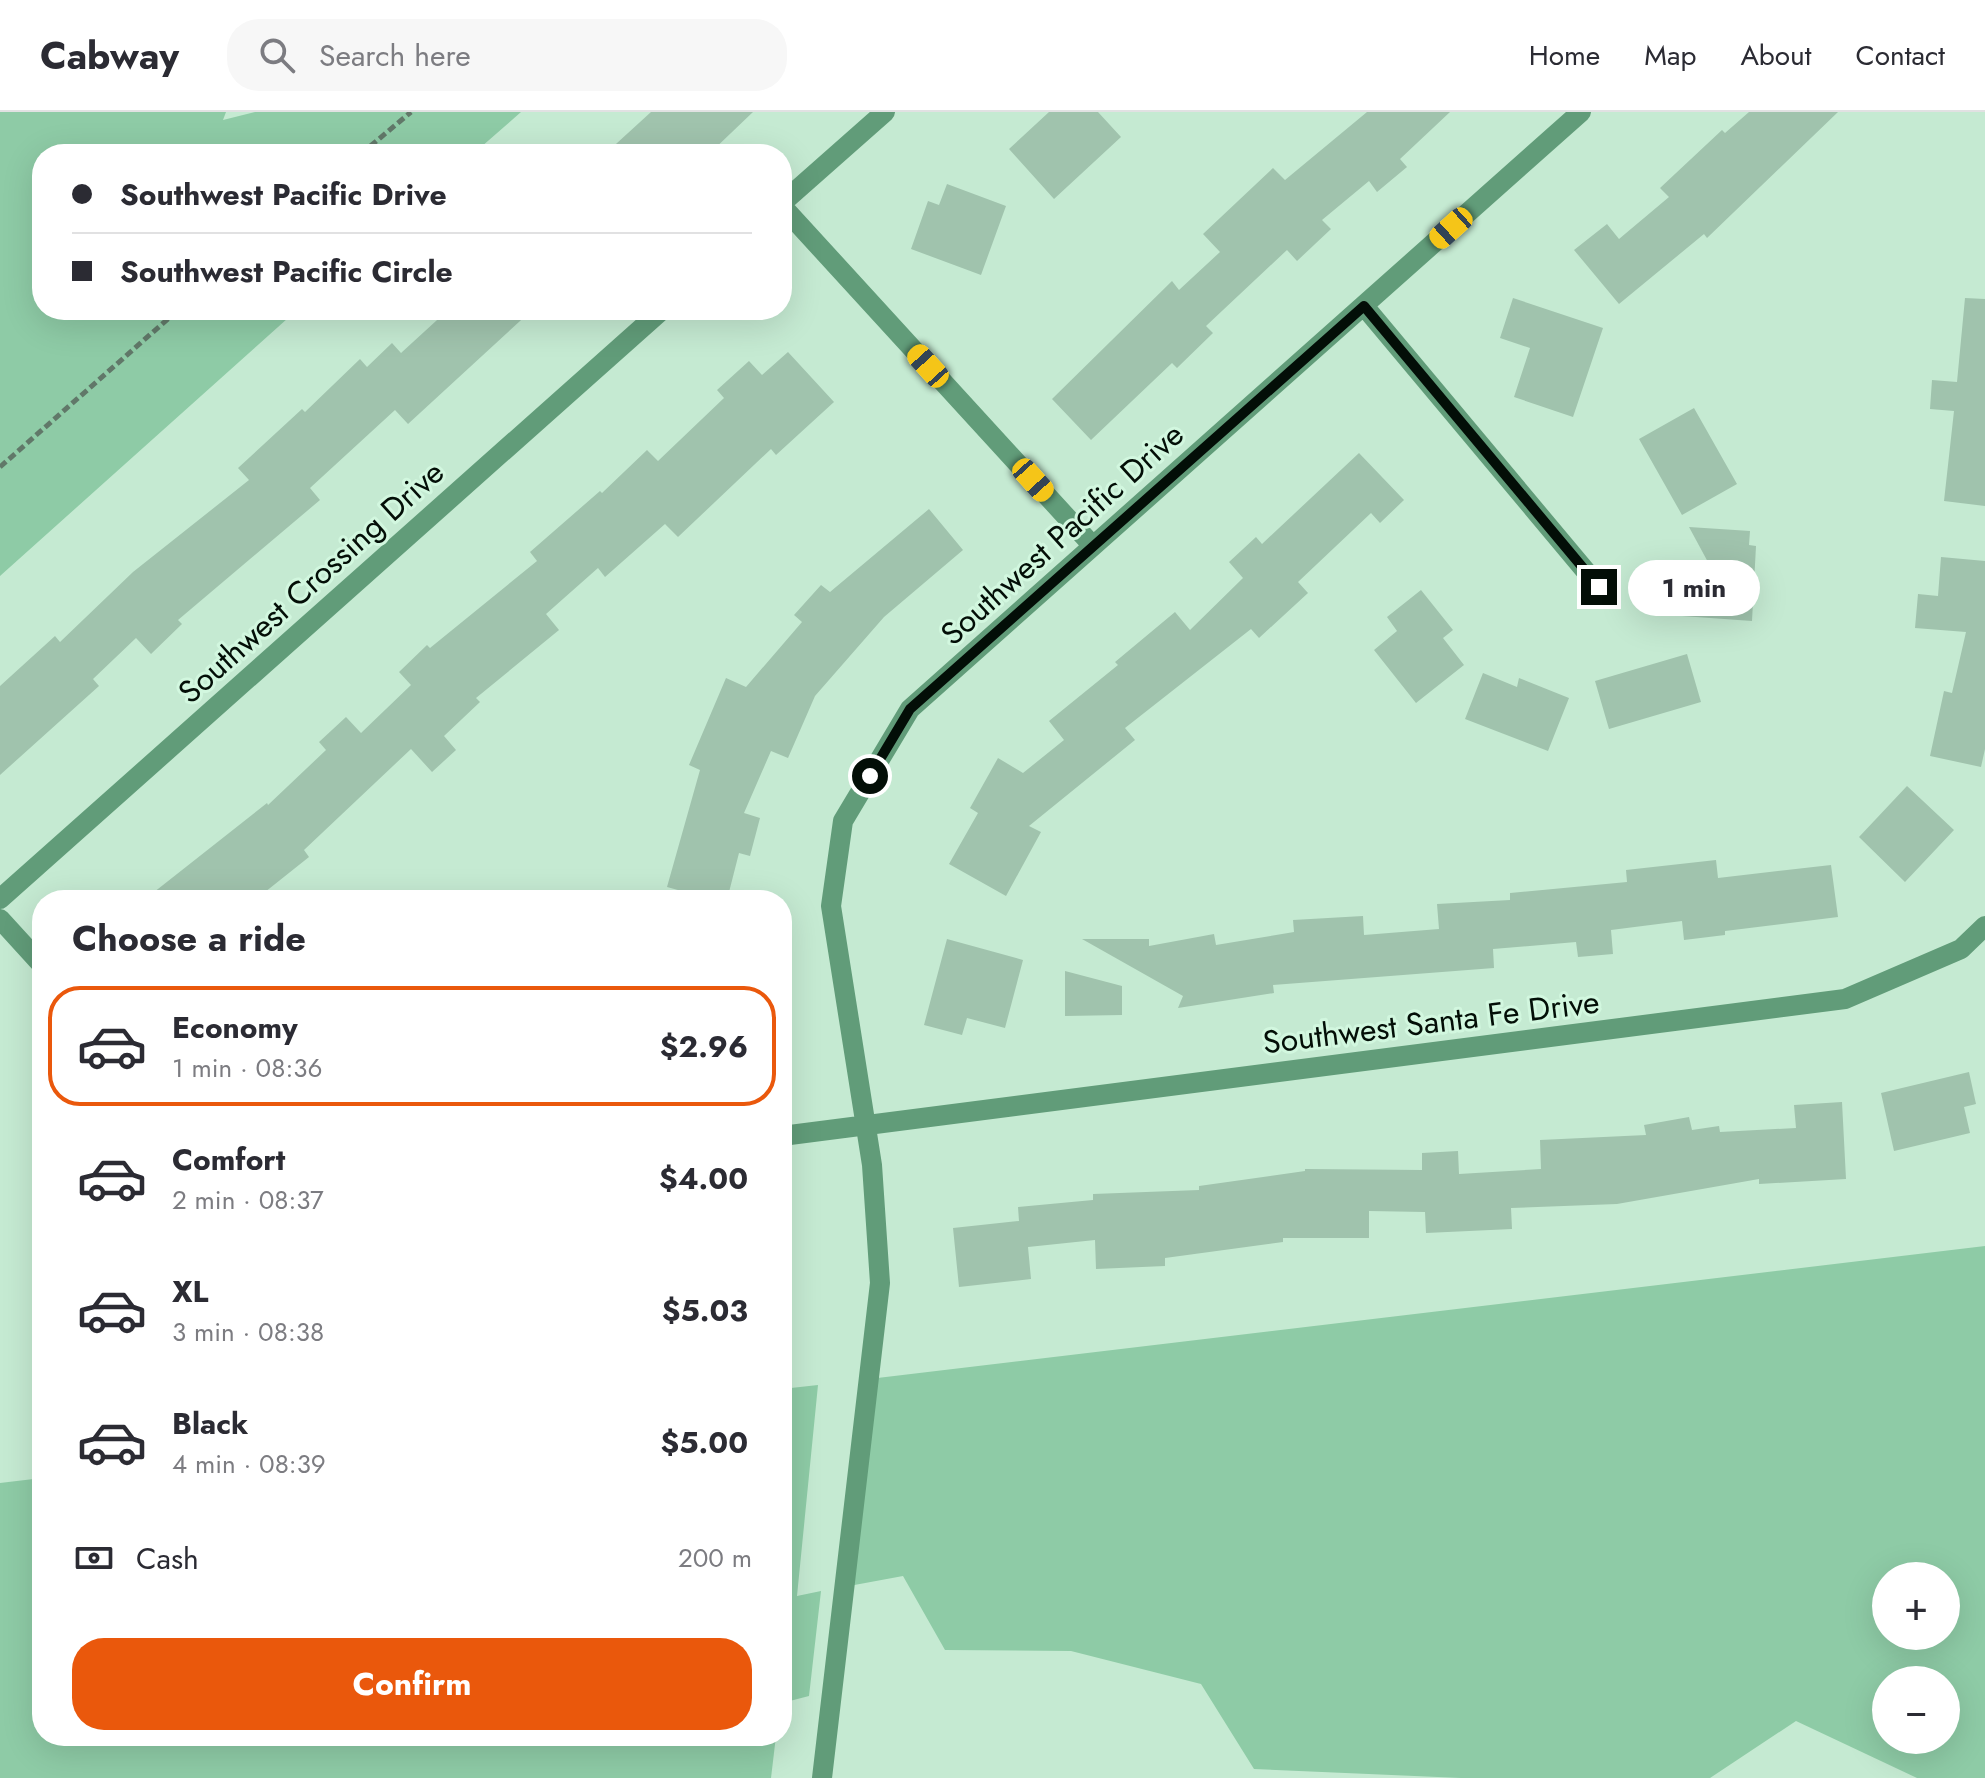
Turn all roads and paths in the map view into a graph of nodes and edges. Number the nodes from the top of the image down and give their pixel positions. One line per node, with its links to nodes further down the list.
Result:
1 (411, 112): 4 (path)
2 (885, 112): 5 (street)
3 (1581, 112): 7 (street, Southwest Pacific Drive)
4 (373, 144)
5 (792, 196)
6 (792, 216): 11 (street)
7 (1364, 306): 11 (street, Southwest Pacific Drive); 12 (street)
8 (167, 320): 10 (path)
9 (651, 320): 13 (street, Southwest Crossing Drive)
10 (0, 467)
11 (1093, 546): 17 (street, Southwest Pacific Drive)
12 (1599, 587)
13 (0, 899)
14 (0, 919): 16 (street)
15 (1985, 926): 17 (street, Southwest Santa Fe Drive)
16 (32, 954)
17 (866, 1125): 18 (street, Southwest Santa Fe Drive); 19 (street)
18 (792, 1135)
19 (822, 1778)

